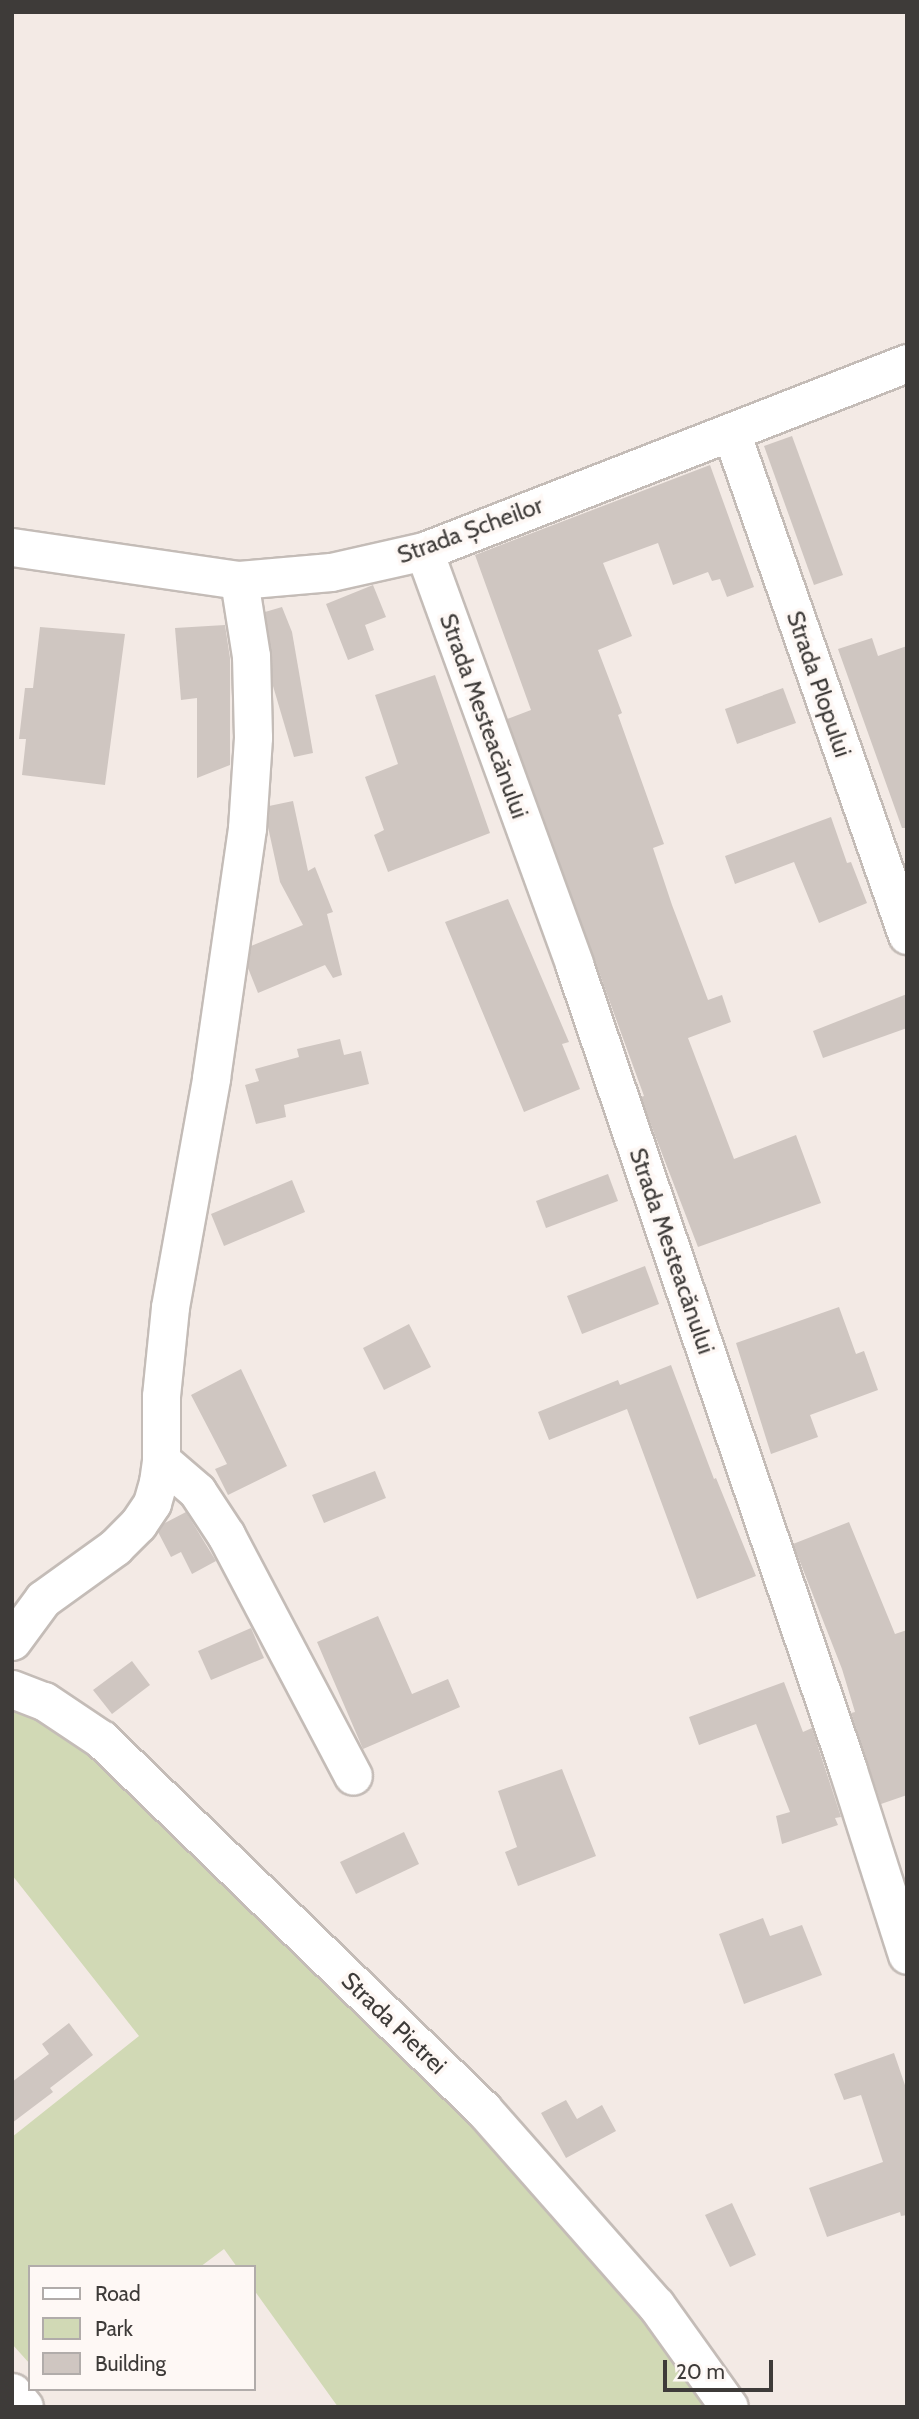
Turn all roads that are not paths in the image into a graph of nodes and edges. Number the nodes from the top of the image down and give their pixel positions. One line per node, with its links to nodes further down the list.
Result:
1 (907, 363): 2 (street, Strada Șcheilor)
2 (731, 432): 4 (street, Strada Șcheilor); 6 (street, Strada Plopului)
3 (12, 547): 5 (street, Strada Șcheilor)
4 (424, 551): 5 (street, Strada Șcheilor); 11 (street, Strada Mesteacănului)
5 (239, 579): 7 (street)
6 (907, 935)
7 (161, 1460): 8 (street); 10 (street)
8 (12, 1640)
9 (12, 1689): 14 (street, Strada Pietrei)
10 (353, 1776)
11 (907, 1955)
12 (12, 2392): 13 (street)
13 (24, 2407)
14 (729, 2407)

